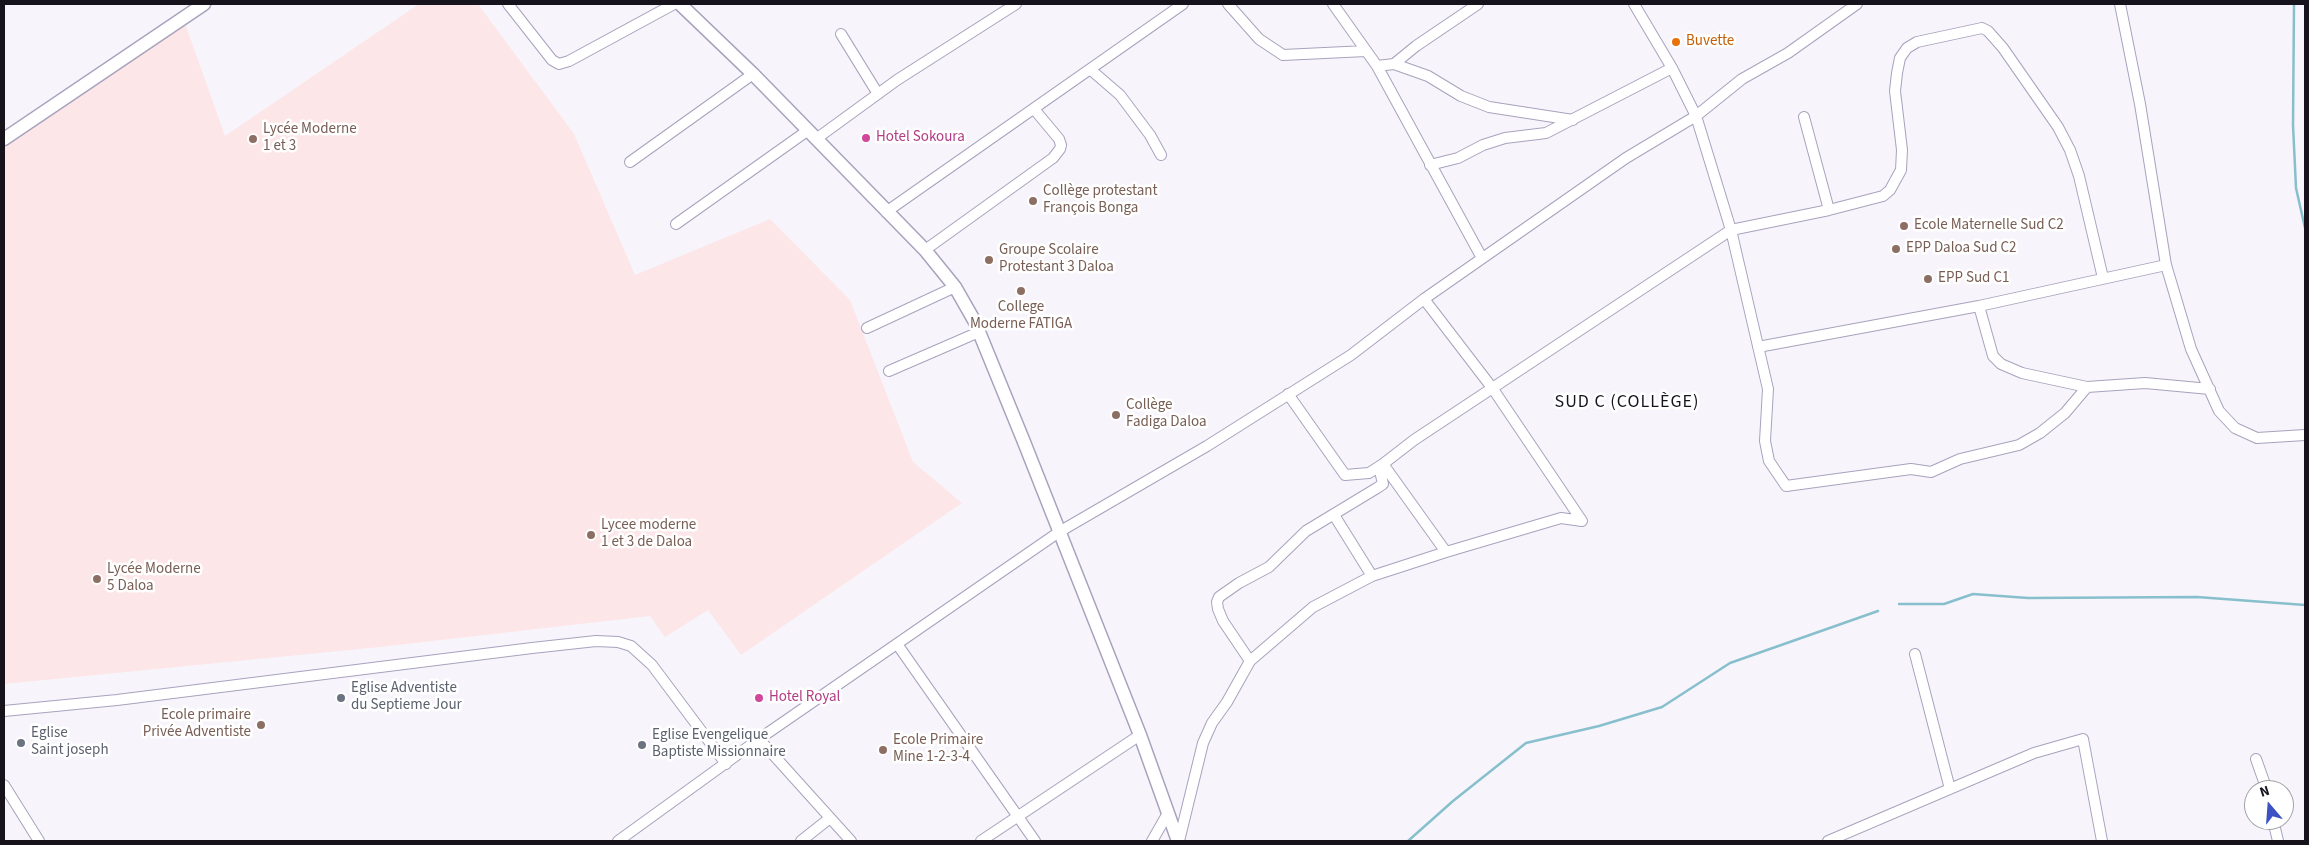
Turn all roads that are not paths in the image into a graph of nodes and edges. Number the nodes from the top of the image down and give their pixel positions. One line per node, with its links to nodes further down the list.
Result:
1 (204, 4): 26 (street)
2 (508, 4): 3 (street)
3 (674, 4)
4 (680, 4): 19 (street)
5 (1016, 4): 20 (street)
6 (1183, 4): 18 (street)
7 (1228, 4): 14 (street)
8 (1334, 4): 14 (street)
9 (1478, 4): 15 (street)
10 (1857, 4): 22 (street)
11 (2120, 4): 36 (street)
12 (1638, 5): 17 (street)
13 (842, 34): 20 (street)
14 (1366, 51): 16 (street)
15 (1394, 64): 16 (street); 24 (street)
16 (1376, 66): 29 (street)
17 (1672, 68): 22 (street); 24 (street)
18 (1092, 70): 21 (street); 27 (street)
19 (753, 74): 25 (street); 28 (street)
20 (878, 94): 25 (street)
21 (1034, 109): 31 (street); 34 (street)
22 (1696, 116): 33 (street); 35 (street)
23 (1804, 117): 30 (street)
24 (1573, 120): 29 (street)
25 (812, 135): 31 (street); 32 (street)
26 (4, 139)
27 (1161, 155)
28 (630, 162)
29 (1430, 165): 35 (street)
30 (1829, 210): 33 (street); 37 (street)
31 (886, 212): 34 (street)
32 (676, 224)
33 (1731, 230): 43 (street); 46 (street)
34 (925, 250): 38 (street)
35 (1482, 258): 39 (street)
36 (2166, 265): 37 (street); 47 (street)
37 (2103, 278): 40 (street)
38 (955, 287): 41 (street); 42 (street)
39 (1424, 299): 46 (street); 48 (street)
40 (1979, 306): 43 (street); 45 (street)
41 (867, 328)
42 (979, 332): 44 (street); 52 (street)
43 (1758, 347): 45 (street)
44 (889, 371)
45 (2087, 387): 47 (street)
46 (1493, 389): 50 (street); 53 (street)
47 (2210, 389): 49 (street)
48 (1288, 394): 50 (street); 52 (street)
49 (2305, 435)
50 (1383, 464): 51 (street); 53 (street)
51 (1334, 515): 54 (street); 57 (street)
52 (1059, 532): 55 (street); 59 (street)
53 (1446, 552): 54 (street)
54 (1372, 576): 57 (street)
55 (897, 644): 60 (street); 67 (street)
56 (1915, 654): 65 (street)
57 (1250, 661): 77 (street)
58 (4, 711): 62 (street)
59 (1140, 735): 66 (street); 67 (street)
60 (759, 739): 62 (street); 68 (street)
61 (2256, 759): 63 (street)
62 (726, 764): 71 (street)
63 (2263, 780)
64 (4, 785): 70 (street)
65 (1950, 789): 69 (street); 80 (street)
66 (1168, 814): 76 (street); 77 (street)
67 (1019, 817): 74 (street); 75 (street)
68 (830, 818): 72 (street); 73 (street)
69 (1853, 830): 78 (street); 79 (street)
70 (39, 841)
71 (618, 841)
72 (801, 841)
73 (851, 841)
74 (981, 841)
75 (1035, 841)
76 (1152, 841)
77 (1178, 841)
78 (1828, 841)
79 (1855, 841)
80 (2102, 841)

